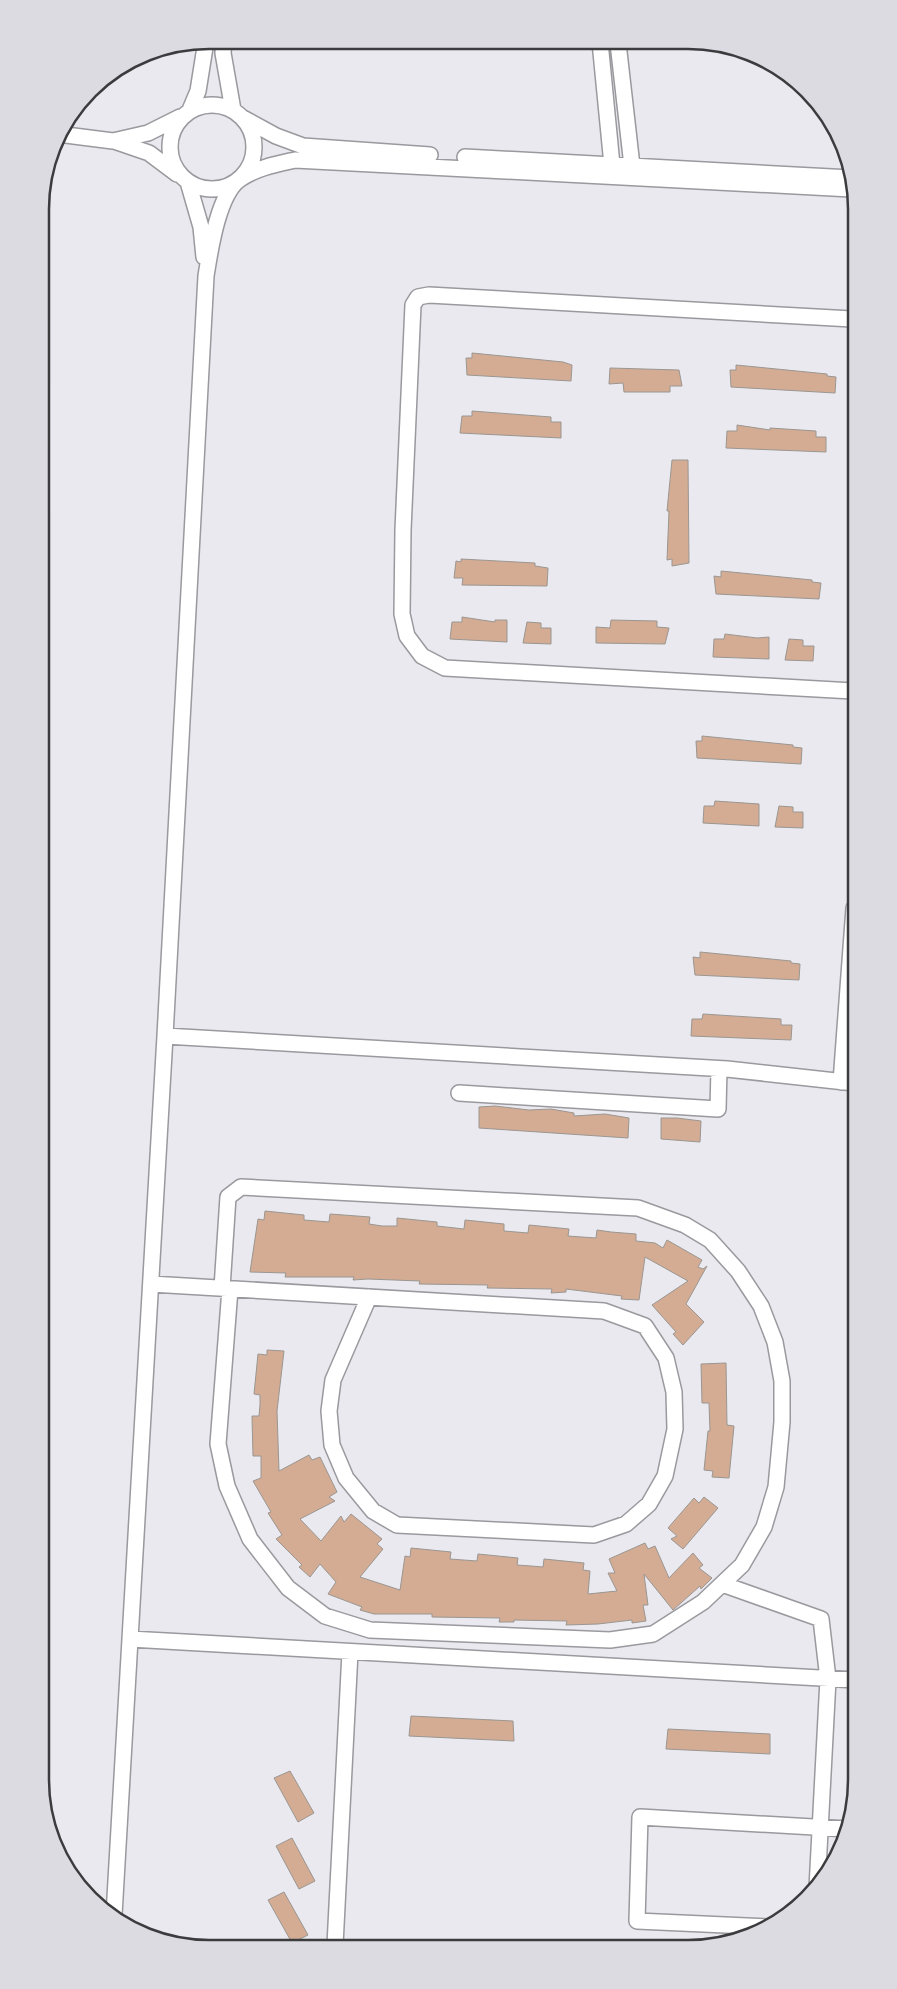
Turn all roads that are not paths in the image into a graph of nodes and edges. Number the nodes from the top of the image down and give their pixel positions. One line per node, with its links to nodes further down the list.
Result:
1 (205, 49): 5 (street)
2 (223, 49): 6 (street)
3 (601, 49): 9 (street)
4 (619, 49): 10 (street)
5 (186, 113): 6 (street); 8 (street); 12 (street)
6 (238, 114): 9 (street); 13 (street)
7 (67, 135): 8 (street)
8 (113, 141): 12 (street)
9 (612, 165): 10 (street)
10 (632, 166): 11 (street)
11 (845, 178)
12 (184, 179): 13 (street); 15 (street)
13 (240, 179): 14 (street); 15 (street)
14 (847, 189)
15 (206, 276): 18 (street)
16 (848, 319): 17 (street)
17 (848, 691)
18 (165, 1036): 19 (street); 22 (street)
19 (720, 1069): 20 (street); 21 (street)
20 (848, 1083)
21 (460, 1093)
22 (151, 1284): 23 (street); 26 (street)
23 (226, 1288): 24 (street); 25 (street); 25 (street)
24 (369, 1297): 24 (street)
25 (722, 1584): 28 (street)
26 (130, 1639): 27 (street); 33 (street)
27 (350, 1652): 28 (street); 35 (street)
28 (828, 1679): 29 (street); 30 (street)
29 (848, 1680)
30 (820, 1827): 31 (street); 32 (street); 34 (street)
31 (841, 1828)
32 (817, 1875)
33 (114, 1909)
34 (754, 1926)
35 (335, 1940)

